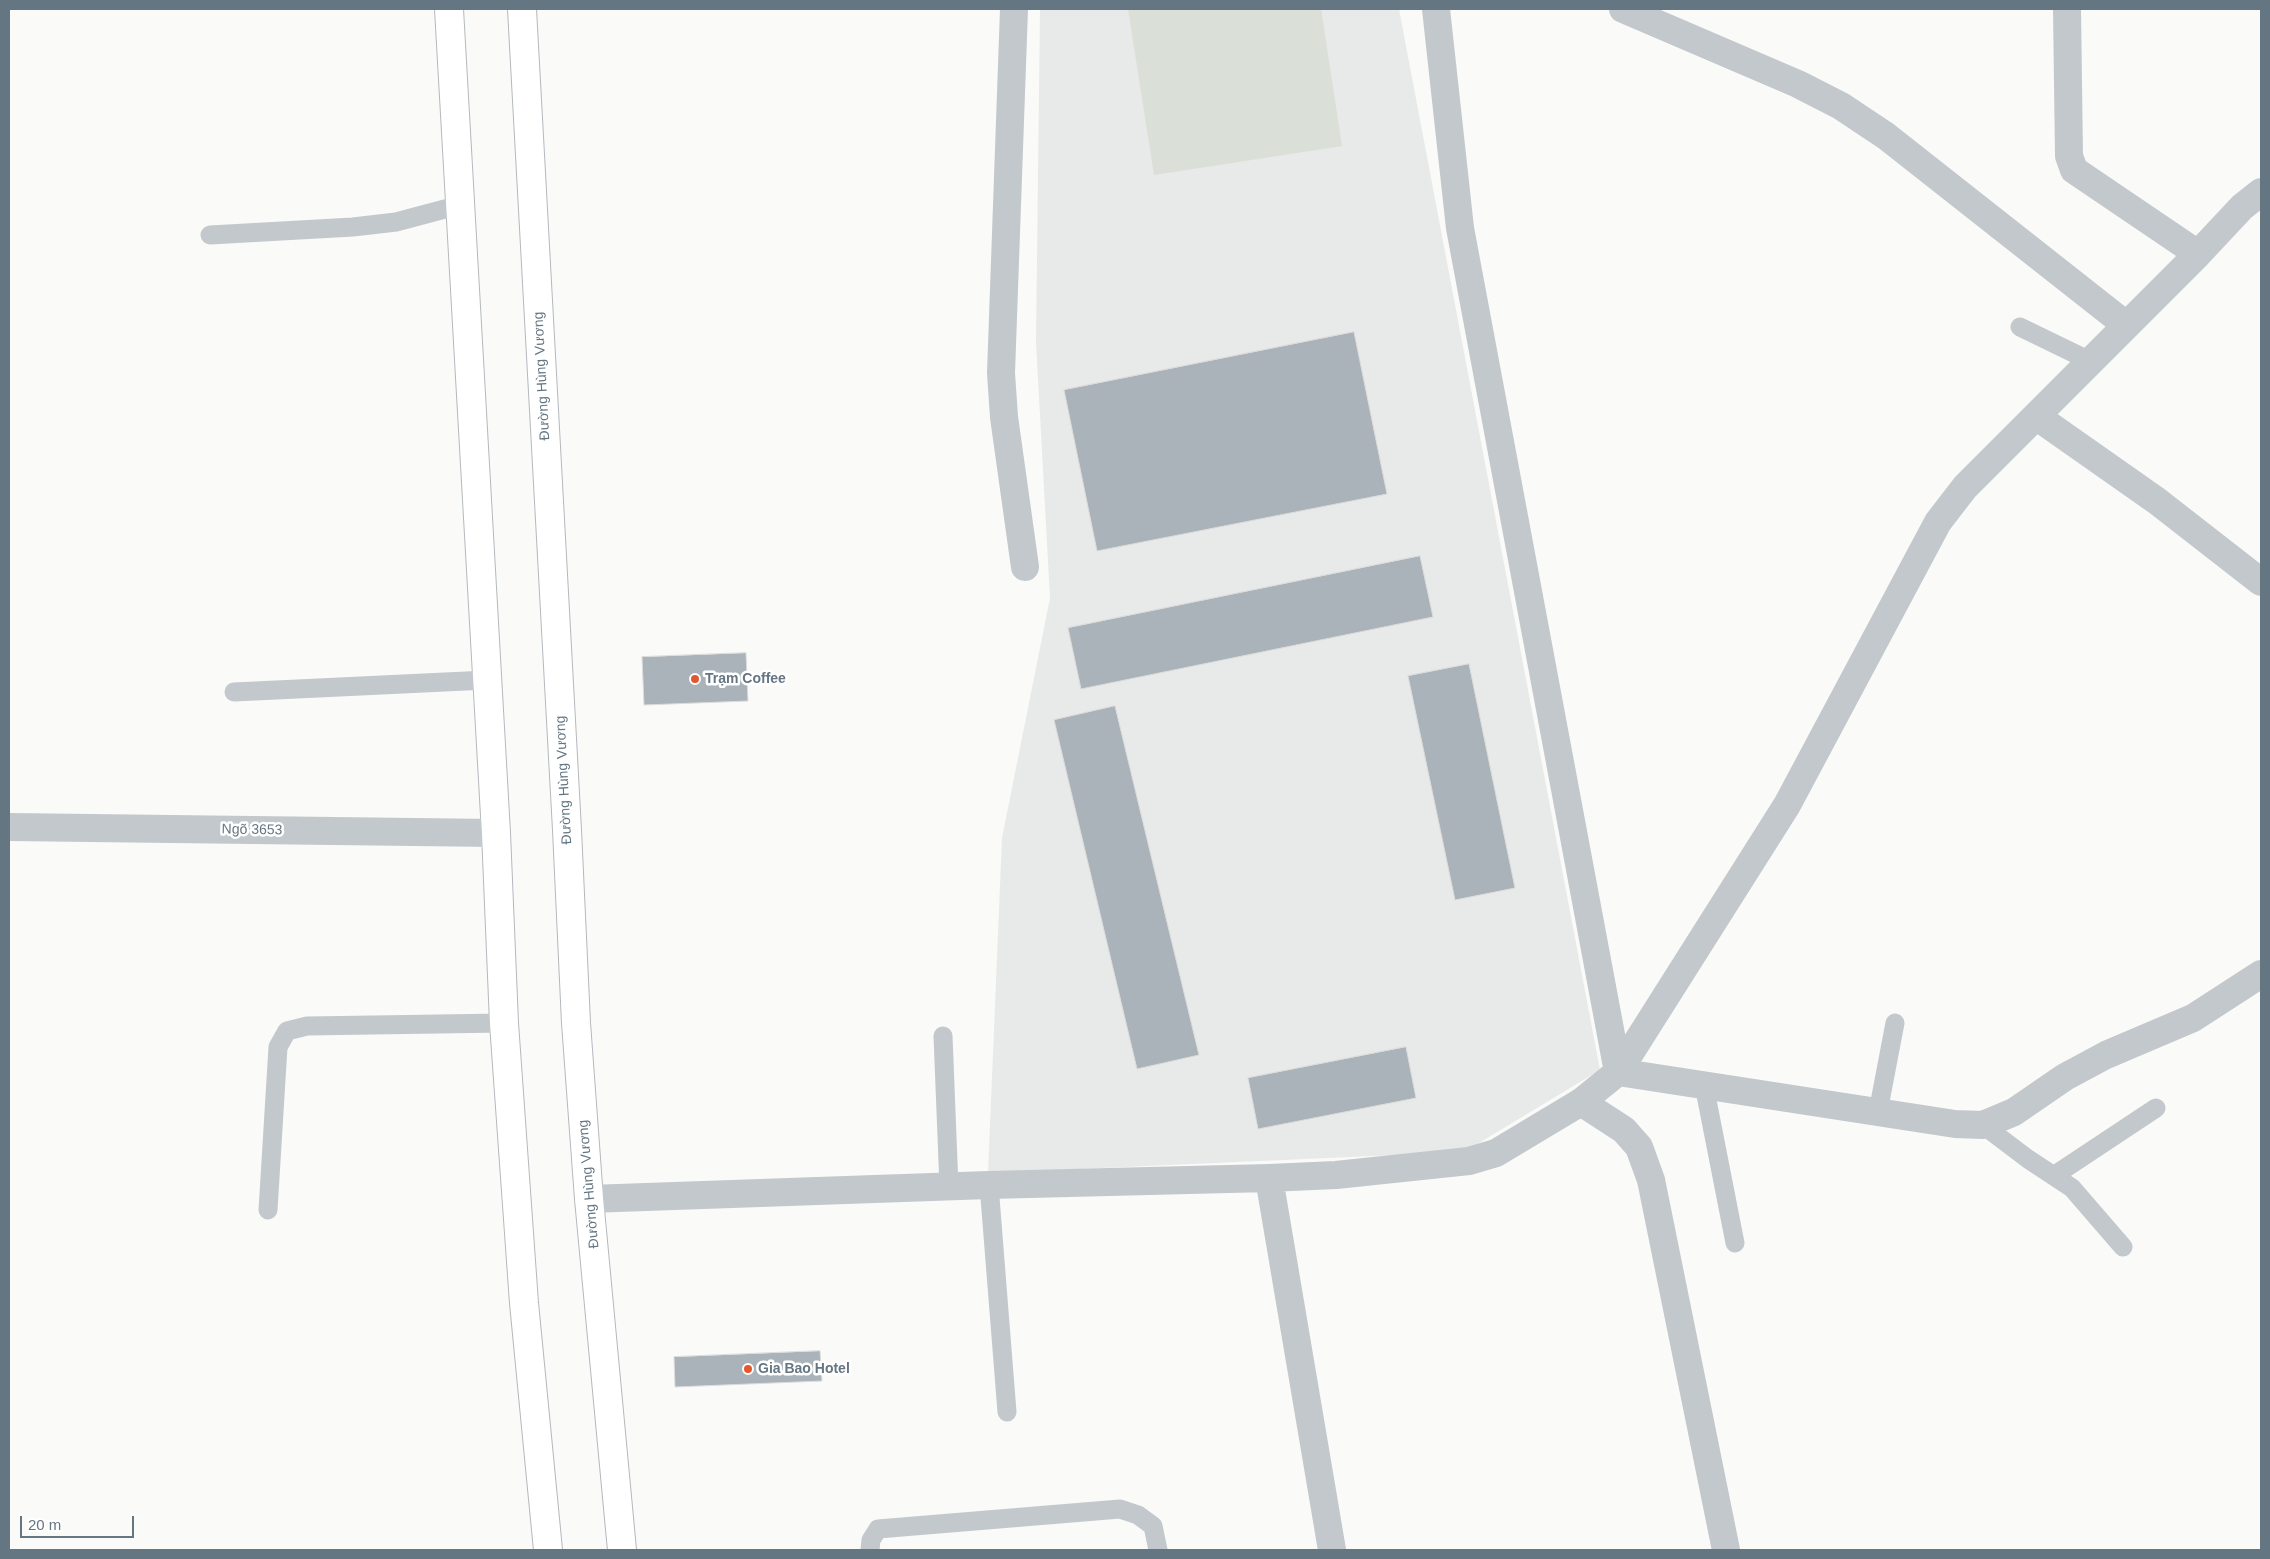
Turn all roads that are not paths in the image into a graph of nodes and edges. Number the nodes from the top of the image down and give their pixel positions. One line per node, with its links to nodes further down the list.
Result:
1 (449, 9): 8 (highway)
2 (522, 9): 35 (highway, Đường Hùng Vương)
3 (1014, 9): 15 (street)
4 (1436, 9): 25 (street)
5 (1623, 9): 11 (street)
6 (2068, 9): 10 (street)
7 (2261, 192): 10 (street)
8 (460, 205): 9 (lane); 17 (highway)
9 (210, 234)
10 (2198, 254): 11 (street)
11 (2126, 325): 13 (street)
12 (2020, 327): 13 (lane)
13 (2090, 361): 14 (street)
14 (2036, 416): 16 (street); 25 (street)
15 (1025, 567)
16 (2261, 582)
17 (488, 680): 18 (lane); 20 (highway)
18 (234, 692)
19 (9, 827): 20 (street, Ngõ 3653)
20 (496, 833): 22 (highway)
21 (2261, 974): 30 (street)
22 (504, 1023): 36 (lane); 40 (highway)
23 (1895, 1023): 29 (lane)
24 (943, 1036): 34 (lane)
25 (1618, 1072): 26 (street); 27 (street)
26 (1704, 1085): 29 (street); 37 (lane)
27 (1581, 1102): 32 (street); 45 (street)
28 (2156, 1108): 31 (lane)
29 (1878, 1112): 30 (street)
30 (1983, 1125): 31 (lane)
31 (2055, 1175): 38 (lane)
32 (1269, 1178): 33 (street); 44 (street)
33 (989, 1185): 34 (street); 39 (lane)
34 (948, 1186): 35 (street)
35 (589, 1200): 41 (highway, Đường Hùng Vương)
36 (268, 1210)
37 (1735, 1243)
38 (2123, 1247)
39 (1007, 1412)
40 (548, 1550)
41 (622, 1550)
42 (870, 1550): 43 (lane)
43 (1158, 1550)
44 (1332, 1550)
45 (1726, 1550)

